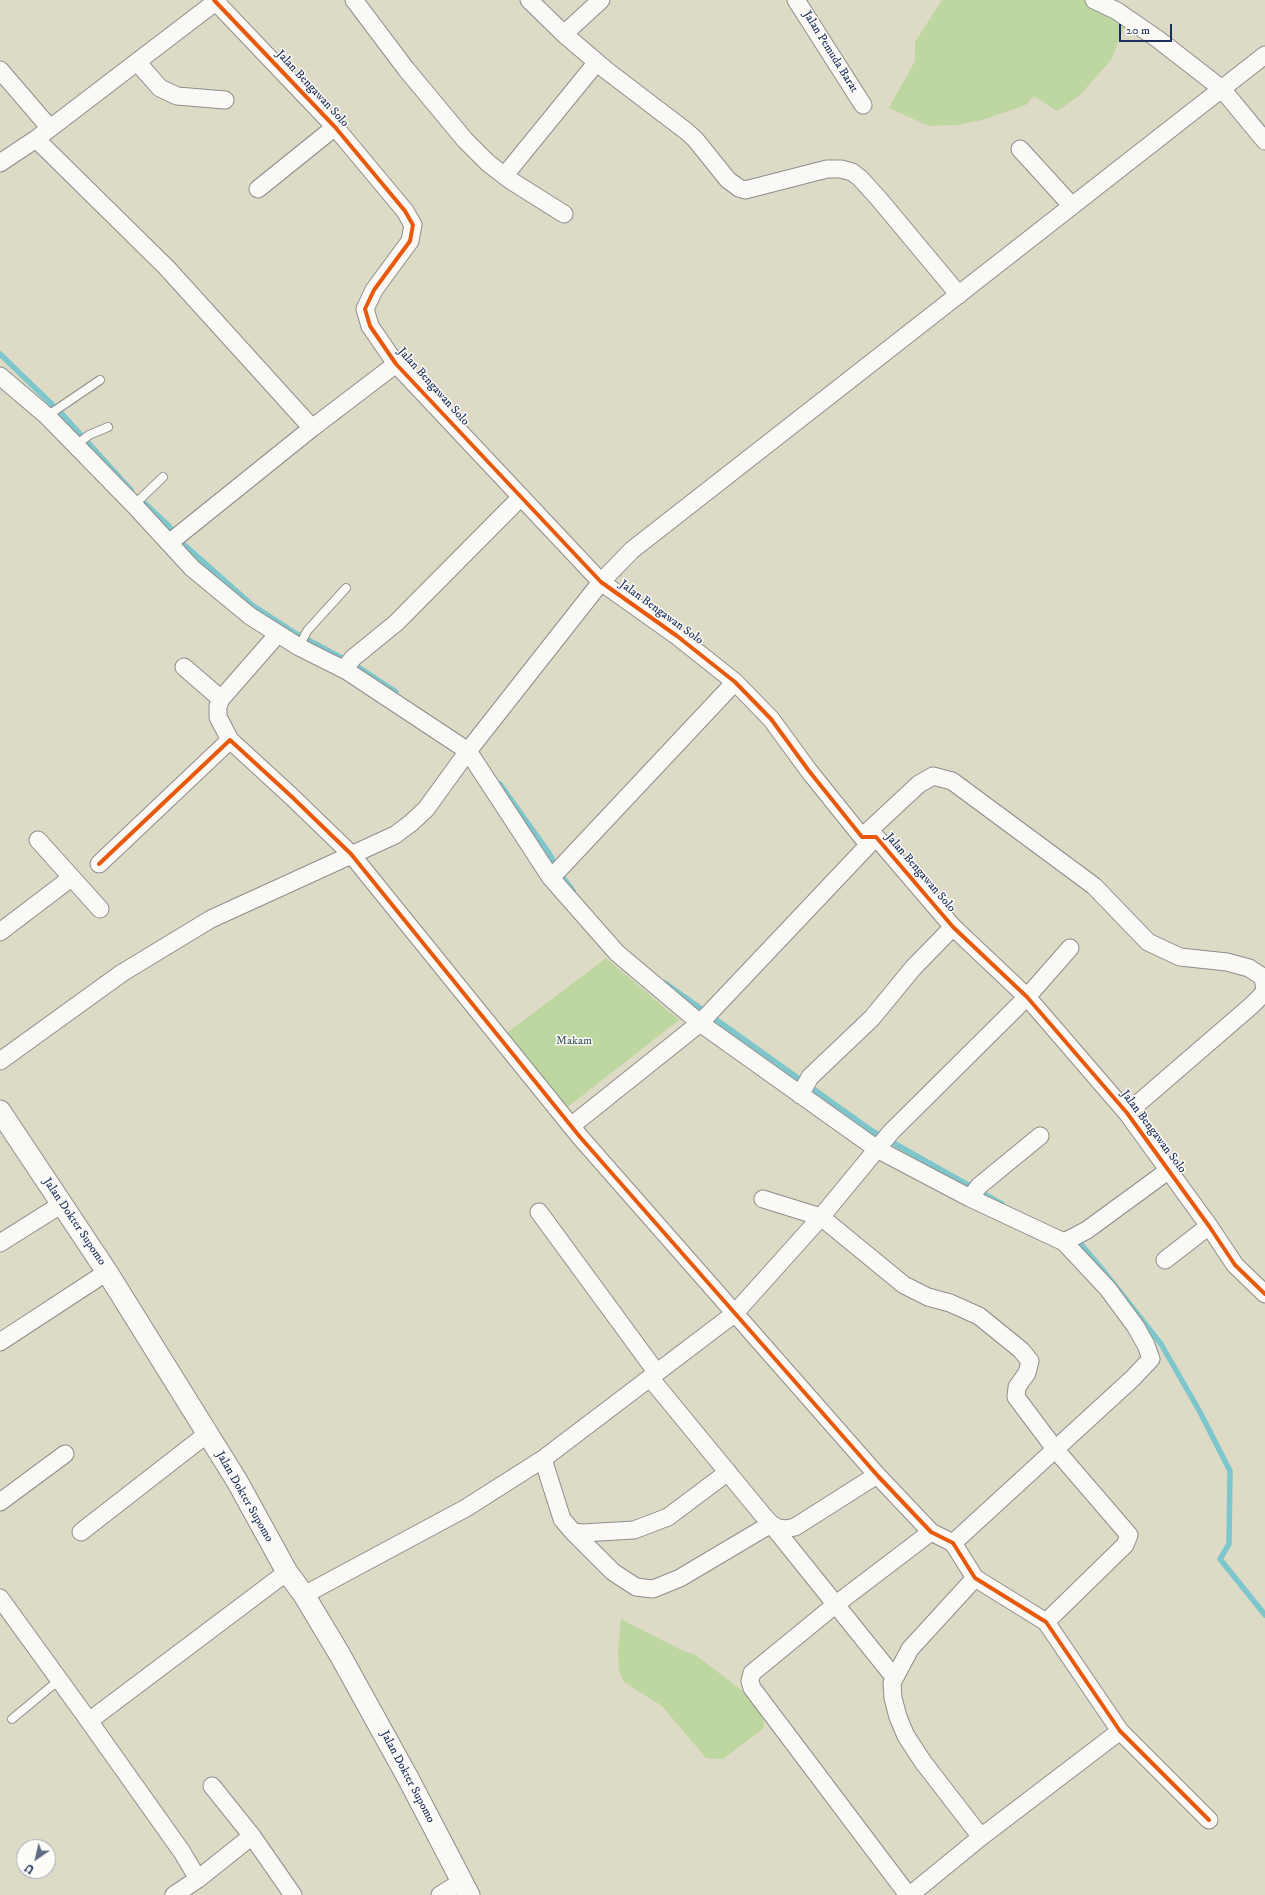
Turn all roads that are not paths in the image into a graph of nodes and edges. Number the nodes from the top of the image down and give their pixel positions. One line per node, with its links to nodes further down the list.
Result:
1 (354, 0): 21 (street)
2 (529, 0): 7 (street)
3 (601, 0): 7 (street)
4 (796, 0): 14 (street, Jalan Pemuda Barat)
5 (1094, 0): 12 (street)
6 (216, 1): 9 (street); 15 (street, Jalan Bengawan Solo)
7 (564, 34): 10 (street)
8 (1265, 55): 12 (street)
9 (136, 62): 13 (street); 16 (street)
10 (597, 62): 21 (street); 25 (street)
11 (0, 70): 16 (street)
12 (1222, 89): 18 (street); 23 (street)
13 (225, 100)
14 (863, 105)
15 (335, 127): 22 (street); 26 (street, Jalan Bengawan Solo)
16 (49, 128): 17 (street)
17 (36, 139): 20 (street); 31 (street)
18 (1265, 142)
19 (1020, 149): 23 (street)
20 (0, 163)
21 (505, 175): 24 (street)
22 (258, 190)
23 (1072, 206): 25 (street)
24 (564, 214)
25 (959, 295): 37 (street)
26 (396, 364): 31 (street); 34 (street, Jalan Bengawan Solo)
27 (0, 376): 29 (street)
28 (100, 380): 29 (lane)
29 (51, 414): 32 (street)
30 (108, 427): 32 (lane)
31 (312, 428): 36 (street)
32 (78, 444): 35 (street)
33 (163, 477): 35 (lane)
34 (521, 497): 37 (street, Jalan Bengawan Solo); 41 (street)
35 (139, 500): 36 (street)
36 (175, 538): 39 (street)
37 (601, 582): 43 (street, Jalan Bengawan Solo); 46 (street)
38 (346, 588): 40 (lane)
39 (277, 635): 40 (street); 44 (street)
40 (300, 643): 41 (street)
41 (349, 666): 46 (street)
42 (184, 667): 44 (street)
43 (735, 682): 47 (street, Jalan Bengawan Solo); 51 (street)
44 (222, 699): 45 (street)
45 (230, 740): 49 (street); 50 (street)
46 (468, 751): 49 (street); 51 (street)
47 (869, 837): 54 (street, Jalan Bengawan Solo); 57 (street); 59 (street)
48 (38, 840): 52 (street)
49 (351, 854): 60 (street); 64 (street)
50 (99, 864)
51 (556, 873): 59 (street)
52 (71, 878): 53 (street); 55 (street)
53 (100, 909)
54 (953, 927): 58 (street, Jalan Bengawan Solo); 61 (street)
55 (0, 932)
56 (1070, 948): 58 (street)
57 (1265, 991): 63 (street)
58 (1027, 997): 63 (street, Jalan Bengawan Solo); 66 (street)
59 (706, 1016): 61 (street); 64 (street)
60 (0, 1061)
61 (804, 1087): 66 (street)
62 (0, 1111): 70 (street, Jalan Dokter Supomo)
63 (1127, 1112): 67 (street, Jalan Bengawan Solo)
64 (571, 1126): 79 (street)
65 (1040, 1136): 68 (street)
66 (884, 1141): 68 (street); 72 (street)
67 (1170, 1170): 73 (street, Jalan Bengawan Solo); 74 (street)
68 (974, 1193): 74 (street)
69 (763, 1199): 72 (street)
70 (62, 1204): 75 (street); 77 (street, Jalan Dokter Supomo)
71 (539, 1212): 81 (street)
72 (821, 1217): 79 (street); 83 (street)
73 (1209, 1226): 76 (street); 78 (street, Jalan Bengawan Solo)
74 (1064, 1242): 83 (street)
75 (0, 1243)
76 (1165, 1260)
77 (107, 1272): 80 (street); 82 (street, Jalan Dokter Supomo)
78 (1265, 1294)
79 (734, 1314): 81 (street); 87 (street)
80 (0, 1342)
81 (654, 1376): 85 (street); 86 (street)
82 (207, 1434): 90 (street); 94 (street, Jalan Dokter Supomo)
83 (1055, 1449): 93 (street); 99 (street)
84 (65, 1454): 88 (street)
85 (543, 1459): 91 (street); 96 (street)
86 (728, 1472): 89 (street); 91 (street)
87 (877, 1475): 89 (street); 92 (street)
88 (0, 1502)
89 (771, 1524): 91 (street); 98 (street)
90 (81, 1532)
91 (573, 1532)
92 (931, 1532): 93 (street); 98 (street)
93 (953, 1543): 95 (street)
94 (287, 1572): 96 (street, Jalan Dokter Supomo); 103 (street)
95 (975, 1578): 99 (street); 100 (street)
96 (304, 1595): 110 (street, Jalan Dokter Supomo)
97 (0, 1598): 101 (street)
98 (835, 1605): 100 (street); 114 (street)
99 (1046, 1622): 104 (street)
100 (894, 1677): 108 (street)
101 (59, 1680): 102 (lane); 103 (street)
102 (12, 1719)
103 (89, 1721): 109 (street)
104 (1120, 1731): 106 (street); 108 (street)
105 (212, 1786): 107 (street)
106 (1209, 1820)
107 (252, 1836): 109 (street); 112 (street)
108 (981, 1837): 114 (street)
109 (198, 1879): 111 (street)
110 (465, 1889): 113 (street)
111 (174, 1895)
112 (293, 1895)
113 (440, 1895)
114 (909, 1895)

